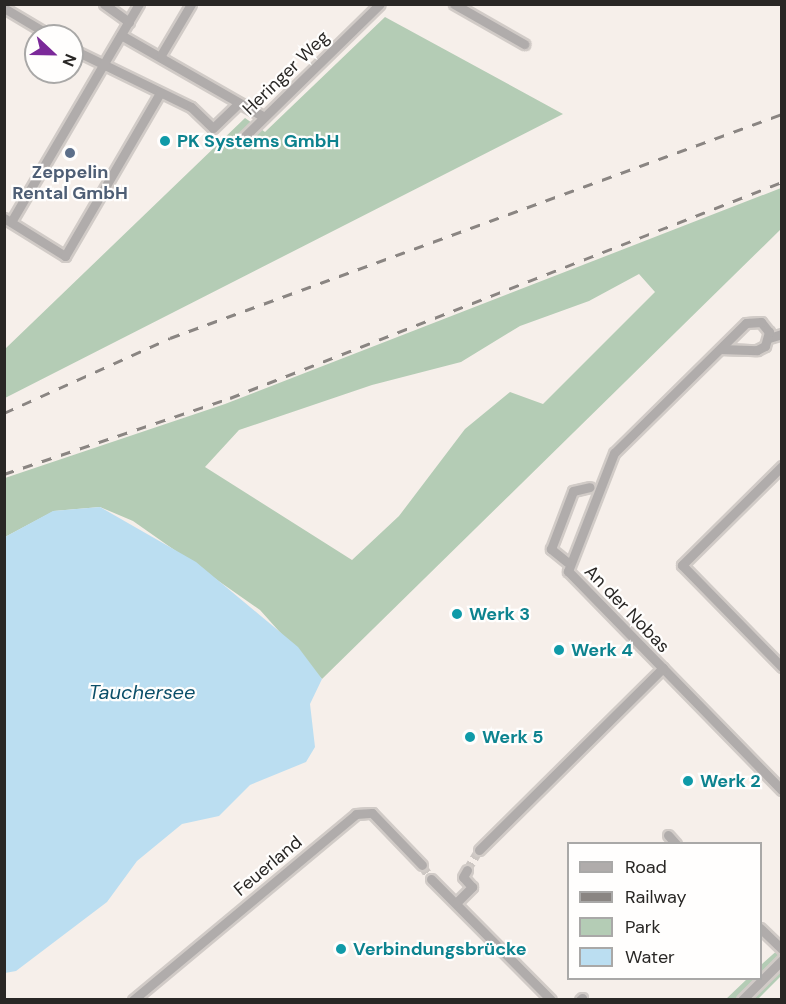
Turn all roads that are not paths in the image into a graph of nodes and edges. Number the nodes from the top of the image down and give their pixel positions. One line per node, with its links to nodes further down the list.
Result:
1 (104, 4): 7 (street)
2 (138, 4): 7 (street)
3 (191, 4): 11 (street)
4 (380, 4): 16 (street, Heringer Weg)
5 (454, 4): 10 (street)
6 (4, 8): 8 (street)
7 (129, 22): 9 (street)
8 (31, 24)
9 (121, 35): 11 (street); 13 (street)
10 (524, 44)
11 (161, 55): 15 (street)
12 (84, 56): 13 (street)
13 (102, 67): 14 (street); 18 (street)
14 (160, 93): 15 (street); 18 (street)
15 (239, 103): 16 (street)
16 (264, 117): 17 (street, Heringer Weg)
17 (241, 140)
18 (8, 220)
19 (782, 334): 20 (street)
20 (769, 338): 21 (street); 21 (street, An der Nobas)
21 (720, 349): 24 (street, An der Nobas)
22 (782, 466): 25 (street)
23 (590, 487): 24 (street)
24 (567, 562): 26 (street, An der Nobas)
25 (782, 667)
26 (663, 668): 27 (street, An der Nobas); 30 (street)
27 (782, 790)
28 (668, 835): 29 (street)
29 (675, 842)
30 (479, 850)
31 (422, 865): 40 (street, Feuerland)
32 (467, 870): 34 (street)
33 (431, 879): 34 (street)
34 (456, 903): 41 (street)
35 (762, 930): 36 (street)
36 (782, 949)
37 (782, 960): 39 (street)
38 (761, 980): 42 (street)
39 (762, 980)
40 (133, 999)
41 (551, 999)
42 (742, 999)

